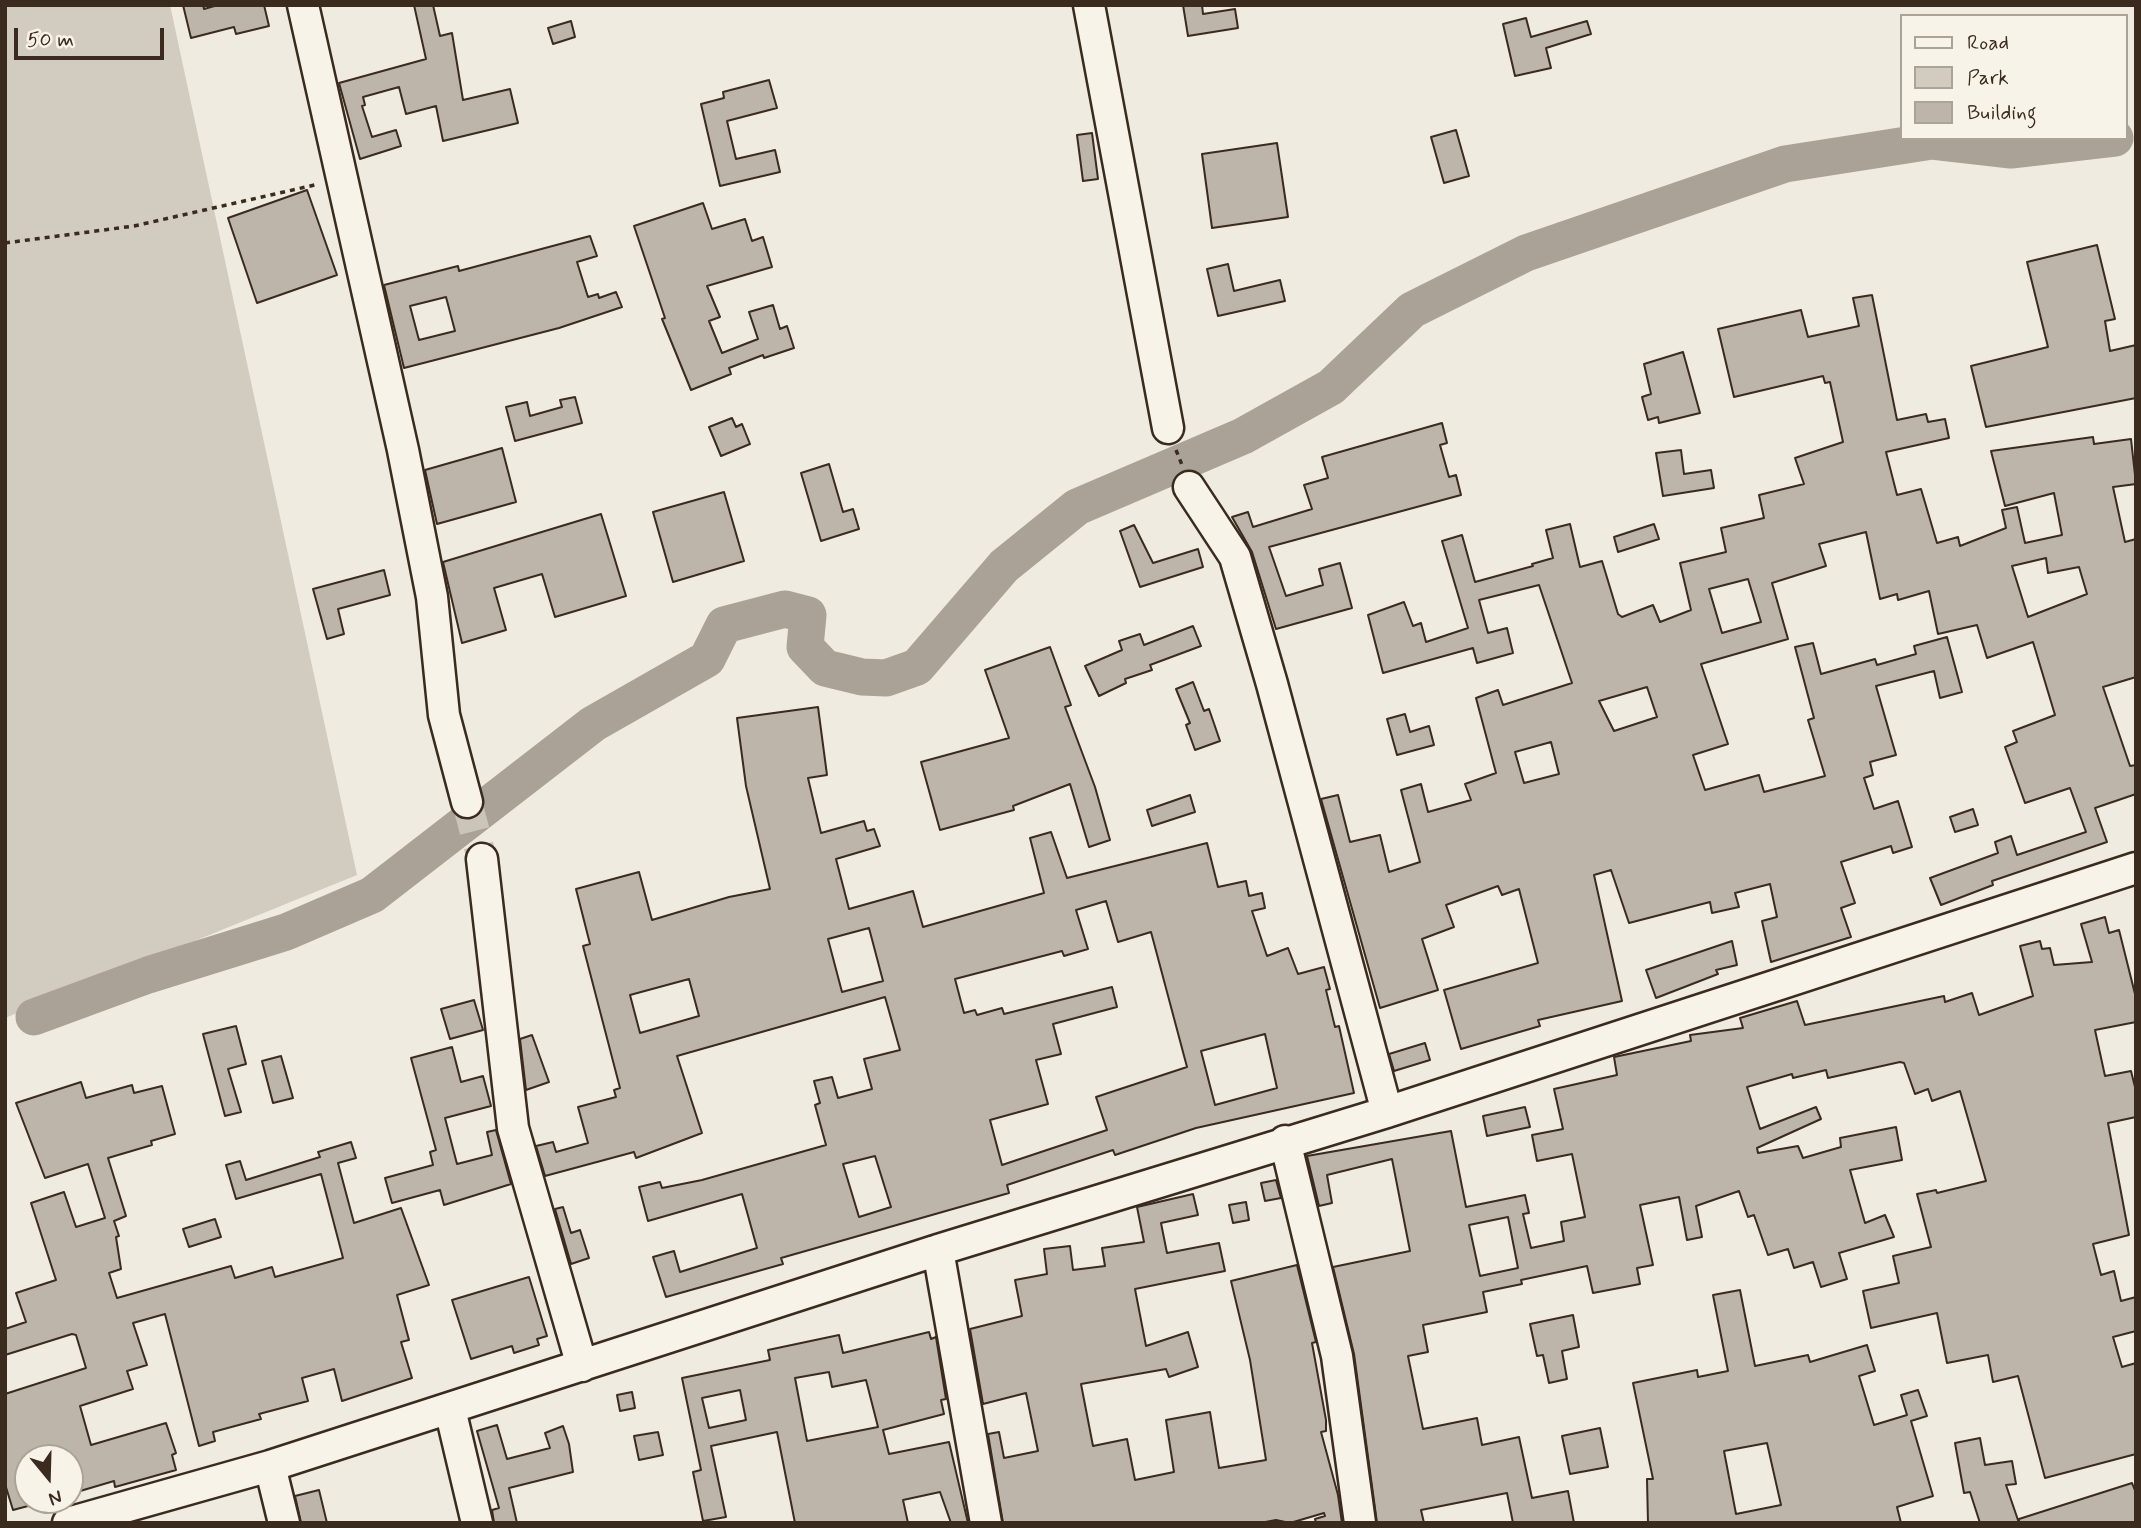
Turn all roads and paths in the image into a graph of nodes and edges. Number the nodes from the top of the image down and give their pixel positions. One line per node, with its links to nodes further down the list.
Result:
1 (303, 5): 3 (street)
2 (1089, 5): 5 (street)
3 (343, 178): 4 (path); 7 (street)
4 (5, 243)
5 (1168, 428): 6 (path)
6 (1189, 486): 10 (street)
7 (467, 802)
8 (482, 859): 13 (street)
9 (2136, 867): 10 (street)
10 (1388, 1112): 11 (street)
11 (1285, 1141): 12 (street); 20 (street)
12 (938, 1250): 13 (street); 19 (street)
13 (582, 1366): 14 (street)
14 (450, 1409): 15 (street); 18 (street)
15 (271, 1466): 16 (street); 17 (street)
16 (68, 1523)
17 (284, 1523)
18 (477, 1523)
19 (986, 1523)
20 (1360, 1523)

